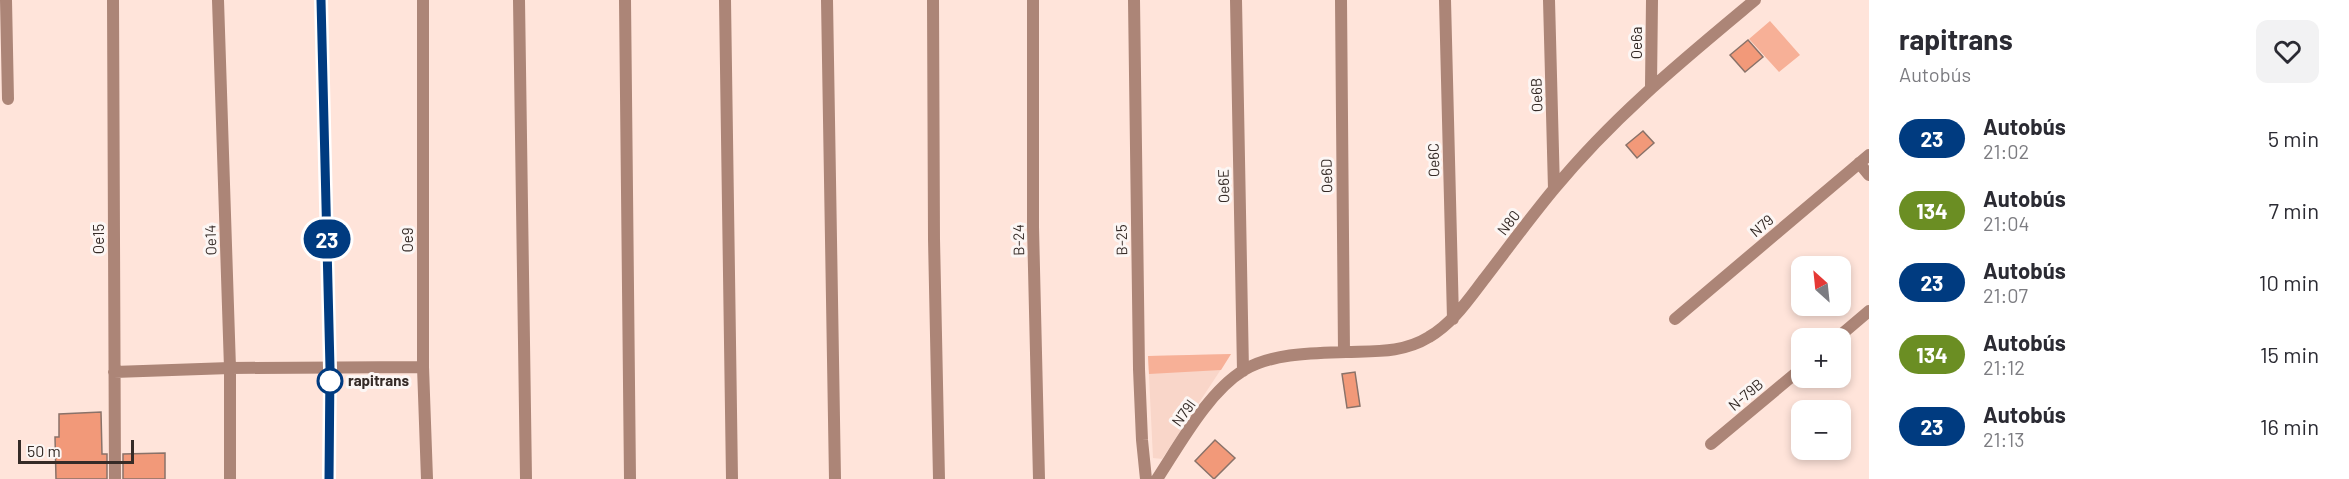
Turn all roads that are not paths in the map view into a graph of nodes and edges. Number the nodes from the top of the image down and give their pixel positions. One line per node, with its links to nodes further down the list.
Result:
1 (6, 0): 20 (street)
2 (113, 0): 34 (street, Oe15)
3 (218, 0): 31 (street, Oe14)
4 (321, 0): 32 (street)
5 (423, 0): 30 (street, Oe9)
6 (519, 0): 41 (street)
7 (625, 0): 42 (street)
8 (725, 0): 43 (street)
9 (827, 0): 44 (street)
10 (933, 0): 45 (street)
11 (1033, 0): 46 (street, B-24)
12 (1134, 0): 47 (street, B-25)
13 (1236, 0): 33 (street, Oe6E)
14 (1341, 0): 29 (street, Oe6D)
15 (1445, 0): 26 (street, Oe6C)
16 (1549, 0): 24 (street, Oe6B)
17 (1652, 0): 19 (street, Oe6a)
18 (1755, 0): 19 (street, N80)
19 (1651, 86): 24 (street, N80)
20 (8, 99)
21 (1869, 154): 22 (street, N79)
22 (1859, 163): 23 (street); 27 (street, N79)
23 (1869, 175)
24 (1554, 189): 26 (street, N80)
25 (1869, 311): 28 (street)
26 (1453, 320): 29 (street, N80)
27 (1674, 320)
28 (1849, 328)
29 (1344, 352): 33 (street, N80)
30 (423, 367): 32 (street); 40 (street, Oe9)
31 (230, 368): 32 (street); 34 (street); 38 (street, Oe14)
32 (330, 368): 39 (street)
33 (1243, 371): 48 (street, N79I)
34 (114, 372): 37 (street, Oe15)
35 (1791, 377): 36 (street, N-79B)
36 (1711, 444)
37 (115, 479)
38 (230, 479)
39 (329, 479)
40 (427, 479)
41 (526, 479)
42 (630, 479)
43 (732, 479)
44 (835, 479)
45 (939, 479)
46 (1039, 479)
47 (1146, 479)
48 (1157, 479)

